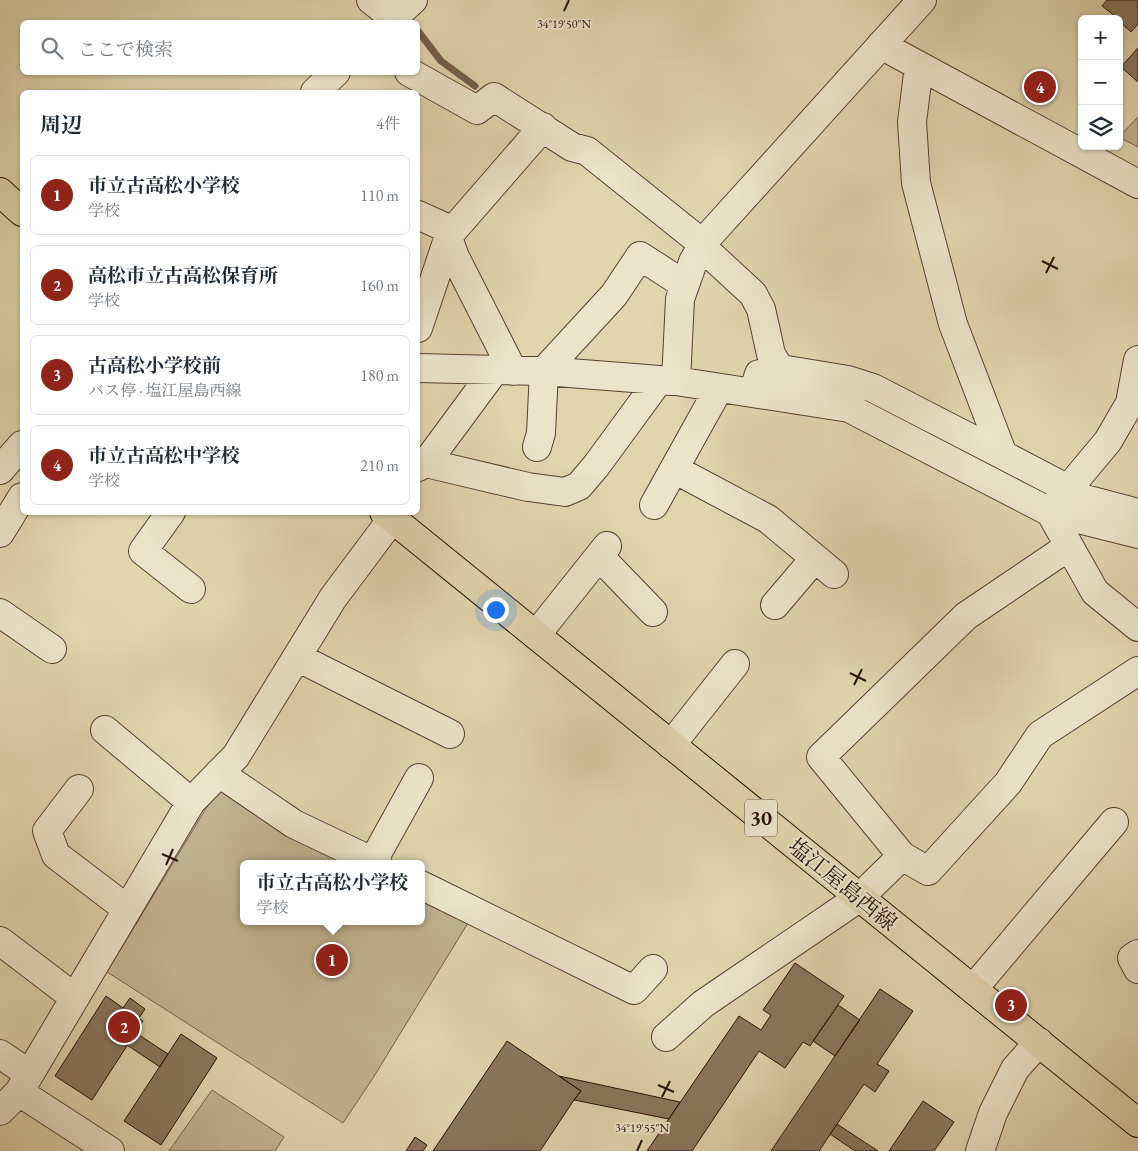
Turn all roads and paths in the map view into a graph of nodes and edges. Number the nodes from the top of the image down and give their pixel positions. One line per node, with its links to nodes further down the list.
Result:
1 (371, 0): 3 (street)
2 (908, 6): 4 (street)
3 (399, 14)
4 (881, 45): 5 (street); 15 (street)
5 (919, 66): 10 (street); 26 (street)
6 (333, 75): 8 (street)
7 (414, 75): 9 (street)
8 (317, 90)
9 (543, 127): 14 (street); 15 (street)
10 (1138, 184)
11 (0, 192): 12 (main road)
12 (20, 210)
13 (420, 216): 14 (street)
14 (449, 236): 16 (street); 19 (street)
15 (695, 259): 20 (street); 21 (street); 22 (street)
16 (420, 322)
17 (1138, 360): 31 (street)
18 (420, 368): 19 (street)
19 (504, 371): 20 (street); 27 (street)
20 (544, 371): 22 (street); 25 (street)
21 (764, 378): 23 (street); 26 (street); 31 (street)
22 (668, 381): 23 (street); 27 (street)
23 (720, 388): 28 (street)
24 (20, 447): 29 (street)
25 (537, 448)
26 (1003, 455): 31 (street)
27 (422, 465)
28 (674, 469): 32 (street); 40 (street)
29 (0, 470)
30 (20, 500): 36 (street)
31 (1059, 500): 33 (street); 37 (street); 38 (street)
32 (654, 504)
33 (1138, 513)
34 (169, 515): 39 (street)
35 (388, 515): 44 (main road, 塩江屋島西線 / 30); 46 (street)
36 (0, 533)
37 (1138, 534)
38 (1068, 547): 43 (street); 57 (street)
39 (191, 589)
40 (775, 605)
41 (653, 612): 44 (street)
42 (0, 613): 45 (street)
43 (1138, 627)
44 (536, 635): 51 (main road, 塩江屋島西線 / 30)
45 (52, 649)
46 (297, 657): 50 (street); 52 (street)
47 (735, 664): 51 (street)
48 (1138, 671): 57 (street)
49 (105, 730): 55 (street)
50 (450, 734)
51 (671, 745): 61 (main road, 塩江屋島西線 / 30)
52 (219, 773): 55 (street); 58 (street)
53 (419, 778): 59 (street)
54 (79, 789): 62 (street)
55 (191, 802): 62 (street)
56 (1114, 822): 67 (street)
57 (902, 856): 61 (street)
58 (370, 860)
59 (378, 860)
60 (425, 887): 65 (street)
61 (860, 897): 67 (main road, 塩江屋島西線 / 30); 69 (street)
62 (127, 909): 68 (street)
63 (0, 941): 68 (street)
64 (1138, 954): 66 (street)
65 (654, 969)
66 (1138, 969)
67 (973, 989): 70 (main road, 塩江屋島西線 / 30)
68 (75, 998): 72 (street)
69 (666, 1037)
70 (1038, 1042): 73 (main road, 塩江屋島西線 / 30); 75 (street)
71 (0, 1054): 72 (street)
72 (10, 1099): 74 (street)
73 (1138, 1123)
74 (110, 1151)
75 (980, 1151)

